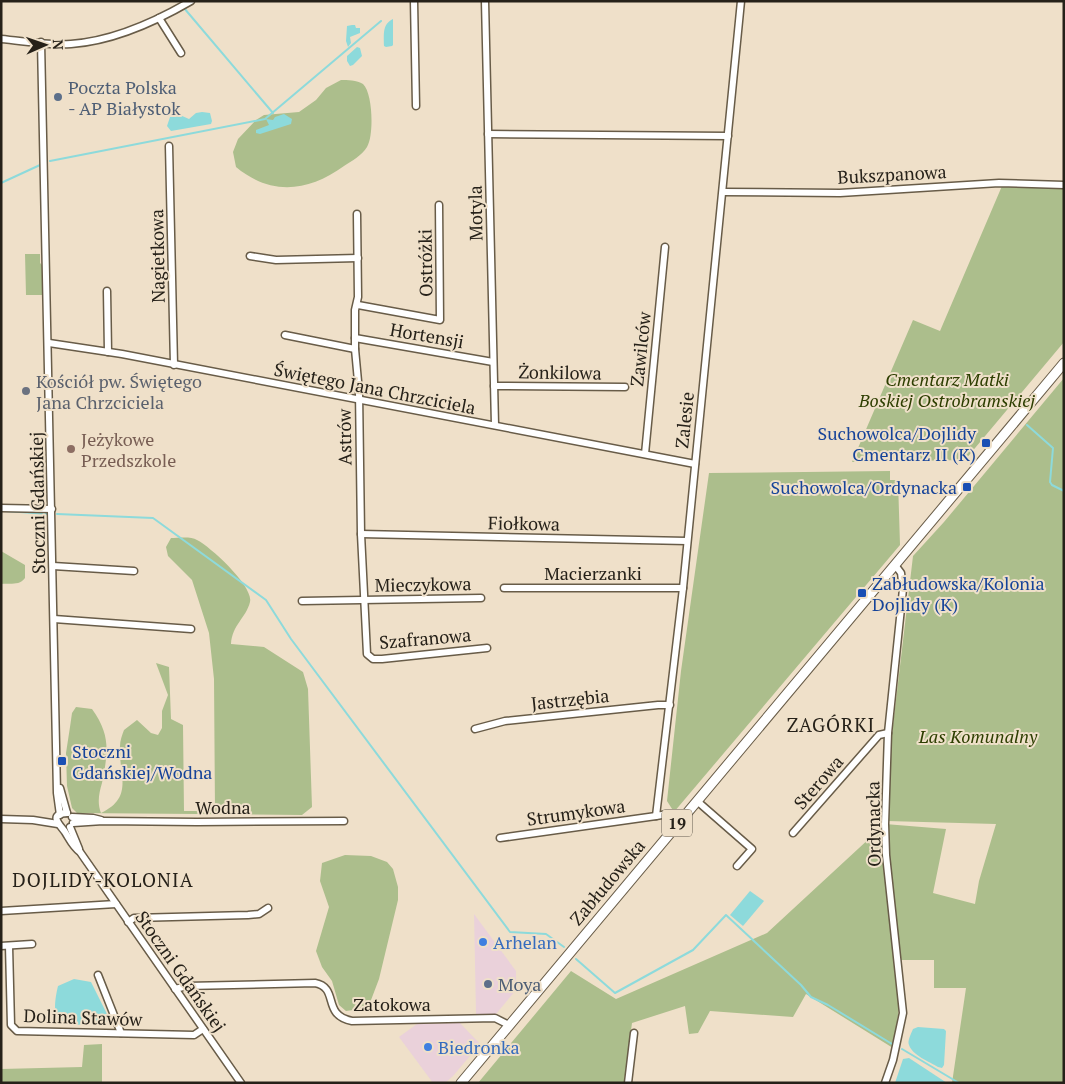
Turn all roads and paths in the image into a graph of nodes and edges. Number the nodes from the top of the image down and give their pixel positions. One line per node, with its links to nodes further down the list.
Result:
1 (414, 1): 9 (street)
2 (484, 1): 10 (street, Motyla)
3 (740, 1): 11 (street, Zalesie)
4 (188, 2): 5 (street)
5 (159, 18): 7 (street); 8 (street)
6 (1, 39): 7 (street)
7 (41, 42): 24 (street, Stoczni Gdańskiej)
8 (181, 53)
9 (416, 106)
10 (488, 134): 11 (street); 27 (street, Motyla)
11 (728, 136): 14 (street, Zalesie)
12 (169, 146): 29 (street, Nagietkowa)
13 (1064, 185): 14 (street, Bukszpanowa)
14 (723, 192): 35 (street, Zalesie)
15 (439, 204): 21 (street, Ostróżki)
16 (357, 214): 19 (street, Astrów)
17 (665, 247): 34 (street, Zawilców)
18 (250, 256): 19 (street)
19 (358, 258): 21 (street, Astrów)
20 (107, 291): 26 (street)
21 (358, 305): 23 (street, Astrów)
22 (285, 335): 25 (street)
23 (355, 338): 25 (street, Astrów); 27 (street, Hortensji)
24 (49, 343): 26 (street, Świętego Jana Chrzciciela); 37 (street, Stoczni Gdańskiej)
25 (355, 349): 32 (street, Astrów)
26 (108, 352): 29 (street, Świętego Jana Chrzciciela)
27 (493, 362): 30 (street, Motyla)
28 (1064, 363): 40 (highway, 19)
29 (174, 365): 32 (street, Świętego Jana Chrzciciela)
30 (494, 386): 31 (street, Żonkilowa); 33 (street, Motyla)
31 (625, 388)
32 (358, 400): 33 (street, Świętego Jana Chrzciciela); 38 (street, Astrów)
33 (495, 425): 34 (street, Świętego Jana Chrzciciela)
34 (645, 454): 35 (street, Świętego Jana Chrzciciela)
35 (695, 464): 39 (street, Zalesie)
36 (1, 508): 37 (street)
37 (52, 509): 41 (street, Stoczni Gdańskiej)
38 (361, 534): 39 (street, Fiołkowa); 46 (street, Astrów)
39 (687, 541): 44 (street, Zalesie)
40 (895, 565): 54 (street, Ordynacka); 55 (highway, Zabłudowska / 19)
41 (53, 566): 42 (street); 48 (street, Stoczni Gdańskiej)
42 (134, 571)
43 (504, 588): 44 (street, Macierzanki)
44 (683, 588): 52 (street, Zalesie)
45 (481, 598): 46 (street, Mieczykowa)
46 (365, 600): 47 (street, Mieczykowa); 51 (street, Astrów)
47 (302, 601)
48 (54, 619): 49 (street); 59 (street, Stoczni Gdańskiej)
49 (191, 629)
50 (487, 648): 51 (street, Szafranowa)
51 (367, 654)
52 (670, 705): 53 (street, Jastrzębia); 56 (street, Zalesie)
53 (475, 729)
54 (888, 733): 61 (street, Sterowa); 80 (street, Ordynacka)
55 (697, 801): 57 (highway, Zabłudowska / 19); 63 (street)
56 (656, 816): 57 (street); 62 (street, Strumykowa)
57 (682, 818): 73 (highway, Zabłudowska / 19)
58 (1, 819): 59 (street, Wodna)
59 (65, 821): 60 (street, Wodna); 64 (street, Stoczni Gdańskiej)
60 (344, 821)
61 (793, 833)
62 (500, 838)
63 (737, 866)
64 (116, 904): 66 (street); 67 (street, Stoczni Gdańskiej)
65 (268, 908): 67 (street)
66 (1, 911)
67 (128, 922): 72 (street, Stoczni Gdańskiej)
68 (32, 944): 70 (street)
69 (1, 946): 70 (street)
70 (9, 946): 75 (street, Dolina Stawów)
71 (98, 975): 75 (street)
72 (175, 989): 73 (street, Zatokowa); 74 (street, Stoczni Gdańskiej)
73 (509, 1025): 78 (highway, Zabłudowska / 19)
74 (203, 1029): 75 (street, Dolina Stawów); 77 (street, Stoczni Gdańskiej)
75 (120, 1033)
76 (634, 1033): 79 (street)
77 (241, 1083)
78 (461, 1083)
79 (628, 1083)
80 (885, 1083)

